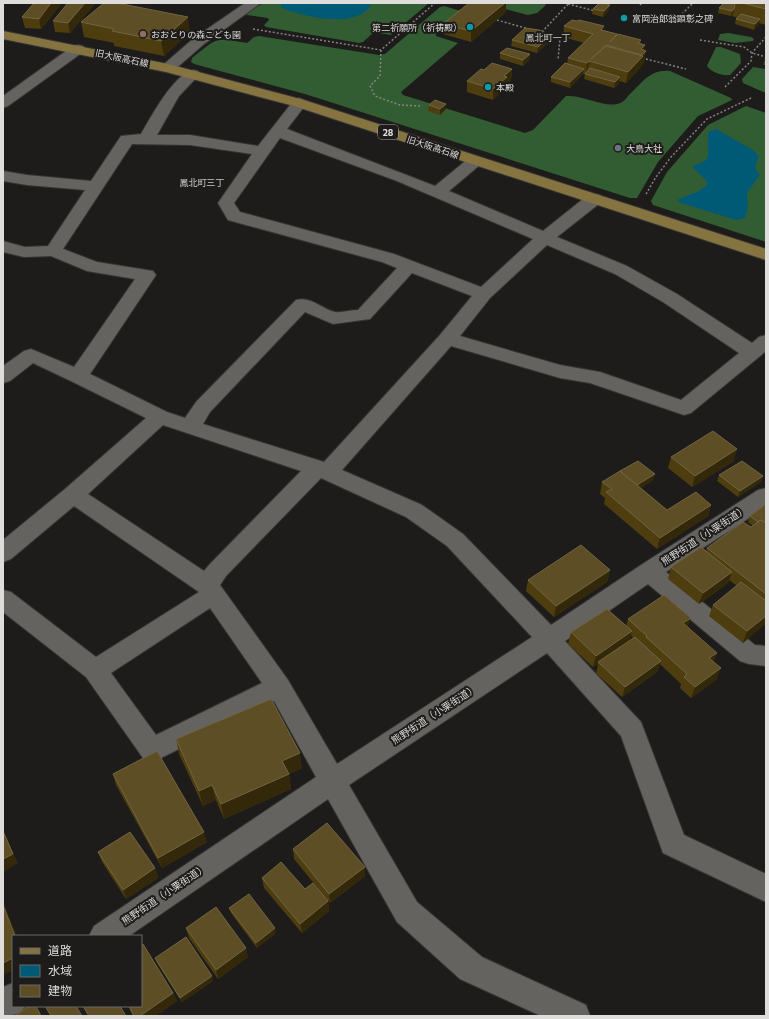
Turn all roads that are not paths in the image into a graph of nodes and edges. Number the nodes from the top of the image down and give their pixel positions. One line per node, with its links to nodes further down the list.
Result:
1 (254, 3): 4 (street)
2 (3, 35): 3 (main road, 旧大阪高石線 / 28)
3 (78, 49): 4 (main road, 旧大阪高石線 / 28); 6 (street)
4 (168, 68): 5 (main road, 旧大阪高石線 / 28)
5 (193, 74): 7 (main road, 旧大阪高石線 / 28); 9 (street)
6 (3, 103)
7 (298, 103): 8 (street); 11 (main road, 旧大阪高石線 / 28)
8 (277, 131): 10 (street); 14 (street)
9 (146, 139): 10 (street); 13 (street)
10 (262, 151): 20 (street)
11 (475, 161): 14 (street); 15 (main road, 旧大阪高石線 / 28)
12 (3, 176): 13 (street)
13 (96, 186): 18 (street)
14 (438, 192): 16 (street)
15 (594, 199): 16 (street); 19 (main road, 旧大阪高石線 / 28)
16 (544, 238): 21 (street); 23 (street)
17 (3, 246): 18 (street)
18 (53, 251): 25 (street)
19 (766, 255)
20 (409, 266): 21 (street); 27 (street)
21 (484, 294): 22 (street)
22 (447, 339): 23 (street); 28 (street)
23 (759, 347)
24 (3, 376): 25 (street)
25 (78, 376): 26 (street)
26 (160, 417): 27 (street); 29 (street)
27 (190, 427): 28 (street)
28 (322, 470): 33 (street); 35 (street)
29 (73, 495): 31 (street); 33 (street)
30 (766, 496): 32 (street, 熊野街道（小栗街道）)
31 (3, 553)
32 (649, 571): 35 (street, 熊野街道（小栗街道）); 36 (street)
33 (210, 589): 37 (street); 38 (street)
34 (3, 599): 37 (street)
35 (549, 638): 39 (street, 熊野街道（小栗街道）); 40 (street)
36 (766, 656)
37 (95, 670): 38 (street)
38 (279, 688): 39 (street)
39 (332, 781): 41 (street, 熊野街道（小栗街道）); 44 (street)
40 (766, 888)
41 (105, 935)
42 (12, 999): 43 (street)
43 (3, 1004)
44 (575, 1016)

